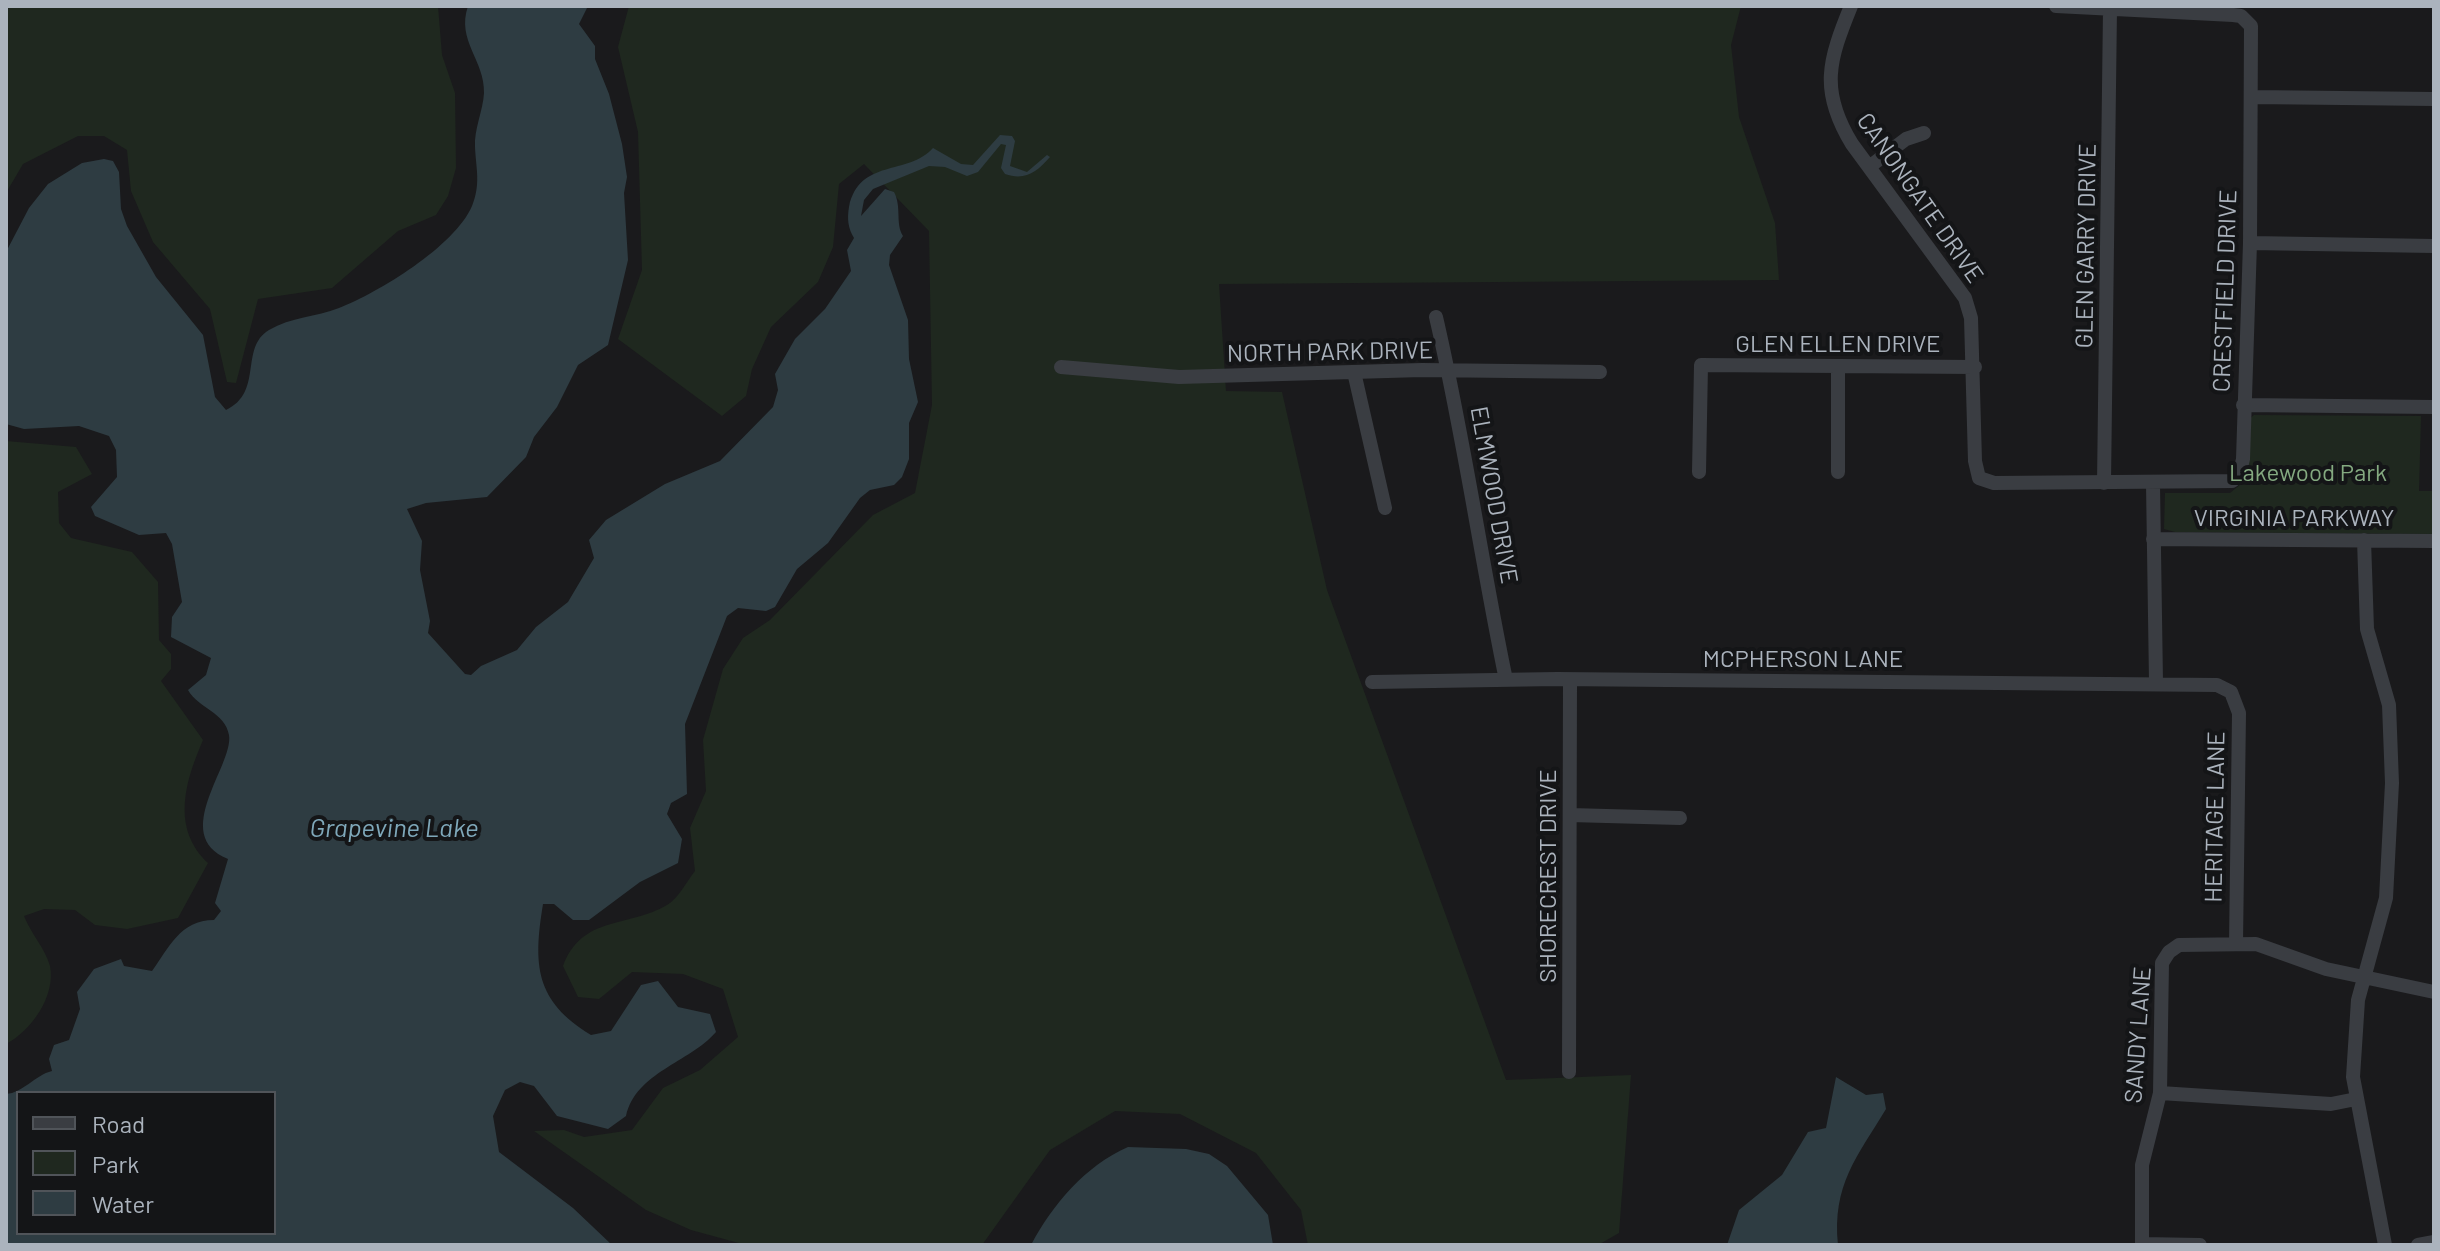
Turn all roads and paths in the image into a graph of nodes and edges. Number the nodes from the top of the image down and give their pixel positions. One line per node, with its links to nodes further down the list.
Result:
1 (1851, 6): 7 (street, CANONGATE DRIVE)
2 (2056, 6): 3 (street)
3 (2110, 9): 4 (street, CRESTFIELD DRIVE); 21 (street, GLEN GARRY DRIVE)
4 (2252, 97): 5 (street); 8 (street, CRESTFIELD DRIVE)
5 (2434, 99)
6 (1924, 133): 7 (street)
7 (1869, 167): 12 (street, CANONGATE DRIVE)
8 (2250, 243): 9 (street); 17 (street, CRESTFIELD DRIVE)
9 (2434, 246)
10 (1436, 317): 15 (street, ELMWOOD DRIVE)
11 (1061, 367): 14 (street, NORTH PARK DRIVE)
12 (1975, 367): 13 (street, GLEN ELLEN DRIVE); 21 (street, CANONGATE DRIVE)
13 (1838, 368): 19 (street, GLEN ELLEN DRIVE); 20 (street)
14 (1354, 372): 15 (street, NORTH PARK DRIVE); 23 (street)
15 (1449, 372): 16 (street, NORTH PARK DRIVE); 27 (street, ELMWOOD DRIVE)
16 (1600, 372)
17 (2243, 405): 18 (street); 22 (street, CRESTFIELD DRIVE)
18 (2434, 407)
19 (1699, 472)
20 (1838, 472)
21 (2104, 483): 22 (street, CANONGATE DRIVE)
22 (2153, 484): 24 (street)
23 (1385, 508)
24 (2153, 539): 25 (street, VIRGINIA PARKWAY); 30 (street)
25 (2364, 540): 26 (street, VIRGINIA PARKWAY); 35 (street)
26 (2434, 541)
27 (1506, 680): 28 (street, MCPHERSON LANE); 29 (street, MCPHERSON LANE)
28 (1570, 680): 30 (street, MCPHERSON LANE); 32 (street, SHORECREST DRIVE)
29 (1372, 682)
30 (2156, 682): 31 (street, MCPHERSON LANE)
31 (2231, 692): 34 (street, HERITAGE LANE)
32 (1570, 815): 33 (street); 37 (street, SHORECREST DRIVE)
33 (1680, 818)
34 (2236, 944): 35 (street, SANDY LANE); 38 (street, SANDY LANE)
35 (2364, 977): 36 (street, SANDY LANE); 39 (street)
36 (2432, 991)
37 (1569, 1072)
38 (2160, 1093): 39 (street); 41 (street, SANDY LANE)
39 (2356, 1099): 43 (street)
40 (2434, 1242): 44 (street)
41 (2142, 1245): 42 (street)
42 (2200, 1245)
43 (2385, 1245)
44 (2418, 1245)

